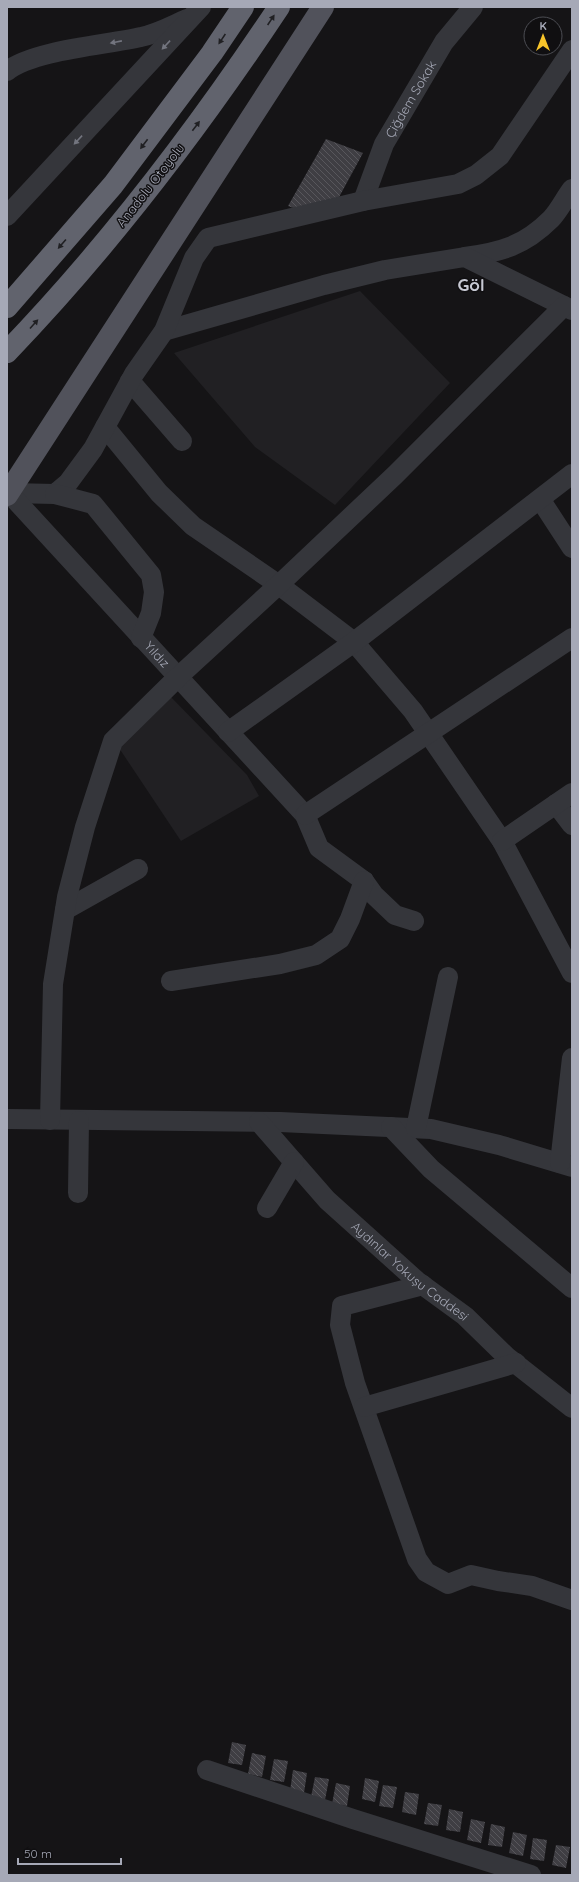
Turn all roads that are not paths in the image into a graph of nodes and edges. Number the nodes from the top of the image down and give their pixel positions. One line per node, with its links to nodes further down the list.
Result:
1 (244, 7): 12 (highway, one-way to 12)
2 (280, 7): 15 (highway, Anadolu Otoyolu, one-way to 2)
3 (323, 7): 20 (main road)
4 (473, 7): 9 (street, Çiğdem Sokak)
5 (197, 12): 7 (street, one-way to 7); 10 (street, one-way to 10)
6 (572, 50): 9 (street)
7 (7, 70)
8 (572, 189): 11 (street)
9 (364, 201): 14 (street)
10 (7, 216)
11 (465, 257): 13 (street); 14 (street)
12 (7, 307)
13 (568, 308): 24 (street)
14 (164, 331): 16 (street)
15 (7, 352)
16 (130, 381): 17 (street); 18 (street)
17 (105, 427): 21 (street); 24 (street)
18 (182, 441)
19 (572, 474): 22 (street)
20 (8, 494): 21 (street); 25 (street, Yıldız)
21 (56, 494): 25 (street)
22 (540, 498): 23 (street); 27 (street)
23 (572, 548)
24 (279, 585): 27 (street); 28 (street)
25 (141, 638): 28 (street, Yıldız)
26 (572, 638): 30 (street)
27 (354, 642): 29 (street); 30 (street)
28 (178, 677): 29 (street, Yıldız); 37 (street)
29 (228, 732): 32 (street, Yıldız)
30 (428, 733): 32 (street); 34 (street)
31 (564, 799): 33 (street); 34 (street)
32 (305, 816): 36 (street, Yıldız)
33 (572, 825)
34 (502, 841): 39 (street)
35 (138, 869): 37 (street)
36 (364, 881): 38 (street, Yıldız); 41 (street)
37 (64, 910): 44 (street)
38 (414, 920)
39 (572, 973)
40 (448, 977): 48 (street)
41 (171, 981)
42 (572, 1061): 50 (street)
43 (7, 1119): 44 (street)
44 (50, 1120): 45 (street)
45 (79, 1120): 46 (street); 51 (street)
46 (260, 1122): 47 (street); 49 (street, Aydınlar Yokuşu Caddesi)
47 (391, 1127): 48 (street); 54 (street)
48 (416, 1128): 50 (street)
49 (294, 1162): 52 (street); 53 (street, Aydınlar Yokuşu Caddesi)
50 (566, 1165)
51 (78, 1193)
52 (267, 1208)
53 (422, 1285): 55 (street, Aydınlar Yokuşu Caddesi); 56 (street)
54 (572, 1288)
55 (516, 1363): 56 (street); 57 (street, Aydınlar Yokuşu Caddesi)
56 (364, 1407): 58 (street)
57 (572, 1408)
58 (572, 1600)
59 (207, 1770): 60 (street)
60 (532, 1875)

